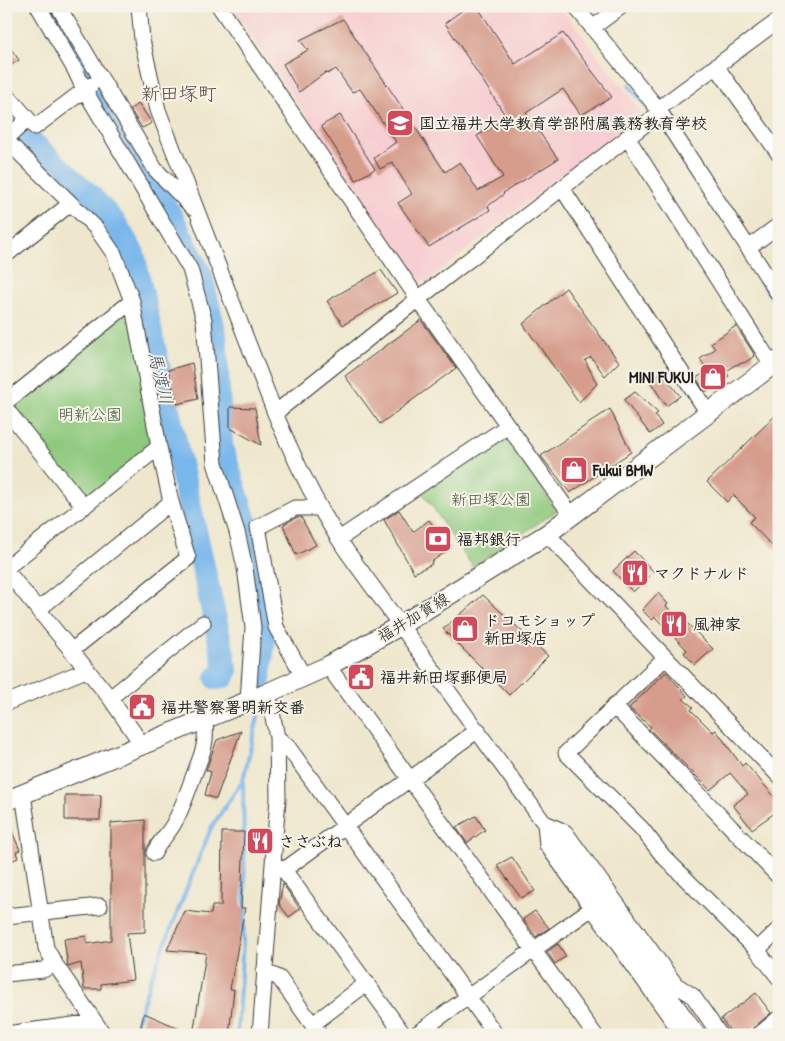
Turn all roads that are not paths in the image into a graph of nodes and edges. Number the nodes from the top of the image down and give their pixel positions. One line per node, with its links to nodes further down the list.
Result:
1 (38, 6): 11 (street)
2 (58, 6): 10 (street)
3 (139, 6): 20 (street)
4 (219, 6): 25 (street)
5 (575, 6): 8 (street)
6 (622, 6): 8 (street)
7 (779, 20): 9 (street)
8 (592, 28): 13 (street)
9 (716, 66): 13 (street); 17 (street)
10 (101, 79): 11 (street); 20 (street)
11 (84, 89): 14 (street); 49 (street)
12 (6, 94): 14 (street)
13 (659, 111): 15 (street); 22 (street)
14 (27, 120): 16 (street)
15 (628, 138): 18 (street); 27 (street)
16 (6, 140): 19 (street)
17 (779, 154)
18 (562, 188): 25 (street); 31 (street)
19 (70, 204): 23 (street); 26 (street)
20 (197, 212): 30 (street)
21 (779, 225): 22 (street)
22 (748, 248): 24 (street)
23 (6, 255)
24 (779, 295)
25 (418, 299): 30 (street); 32 (street)
26 (132, 301): 28 (street); 33 (street)
27 (776, 363): 31 (main road, 福井加賀線)
28 (6, 402)
29 (6, 409): 35 (street)
30 (275, 413): 36 (street)
31 (708, 413): 37 (main road, 福井加賀線)
32 (508, 426): 37 (street); 39 (street)
33 (159, 447): 34 (street); 35 (street)
34 (171, 502): 41 (street); 44 (street)
35 (84, 507): 40 (street)
36 (320, 508): 39 (street); 48 (street)
37 (572, 516): 38 (main road, 福井加賀線)
38 (547, 534): 43 (main road, 福井加賀線); 45 (street)
39 (338, 539): 43 (street)
40 (6, 569): 41 (street)
41 (38, 610): 44 (street)
42 (203, 623): 50 (street)
43 (401, 625): 46 (main road, 福井加賀線); 54 (street)
44 (71, 651): 47 (street)
45 (665, 658): 52 (street); 57 (street)
46 (328, 666): 48 (main road, 福井加賀線); 58 (street)
47 (86, 670): 50 (street); 51 (street)
48 (304, 677): 49 (main road, 福井加賀線)
49 (258, 697): 53 (main road, 福井加賀線); 55 (street)
50 (110, 698): 56 (street)
51 (6, 703)
52 (614, 706): 64 (street); 71 (street)
53 (206, 720): 56 (main road, 福井加賀線); 62 (street)
54 (478, 730): 58 (street); 60 (street)
55 (277, 737): 61 (street); 63 (street)
56 (138, 748): 59 (main road, 福井加賀線)
57 (779, 776)
58 (410, 779): 61 (street); 70 (street)
59 (14, 797): 67 (street)
60 (545, 823): 66 (street); 88 (street); 89 (street)
61 (345, 826): 63 (street); 77 (street)
62 (154, 853)
63 (279, 867): 73 (street); 76 (street)
64 (779, 877)
65 (100, 906): 67 (street)
66 (592, 908): 70 (street); 87 (street)
67 (41, 913): 68 (street); 72 (street)
68 (6, 916)
69 (779, 929): 71 (street)
70 (534, 950): 77 (street); 86 (street)
71 (757, 950): 75 (street)
72 (55, 964): 74 (street); 79 (street)
73 (264, 971): 80 (street); 82 (street)
74 (6, 974)
75 (779, 978)
76 (367, 983): 80 (street); 83 (street)
77 (468, 996): 84 (street); 85 (street)
78 (779, 1018): 90 (street)
79 (100, 1029): 81 (street)
80 (317, 1029)
81 (6, 1034)
82 (260, 1035)
83 (404, 1035)
84 (414, 1035)
85 (496, 1035)
86 (595, 1035)
87 (683, 1035)
88 (698, 1035)
89 (720, 1035)
90 (759, 1035)

